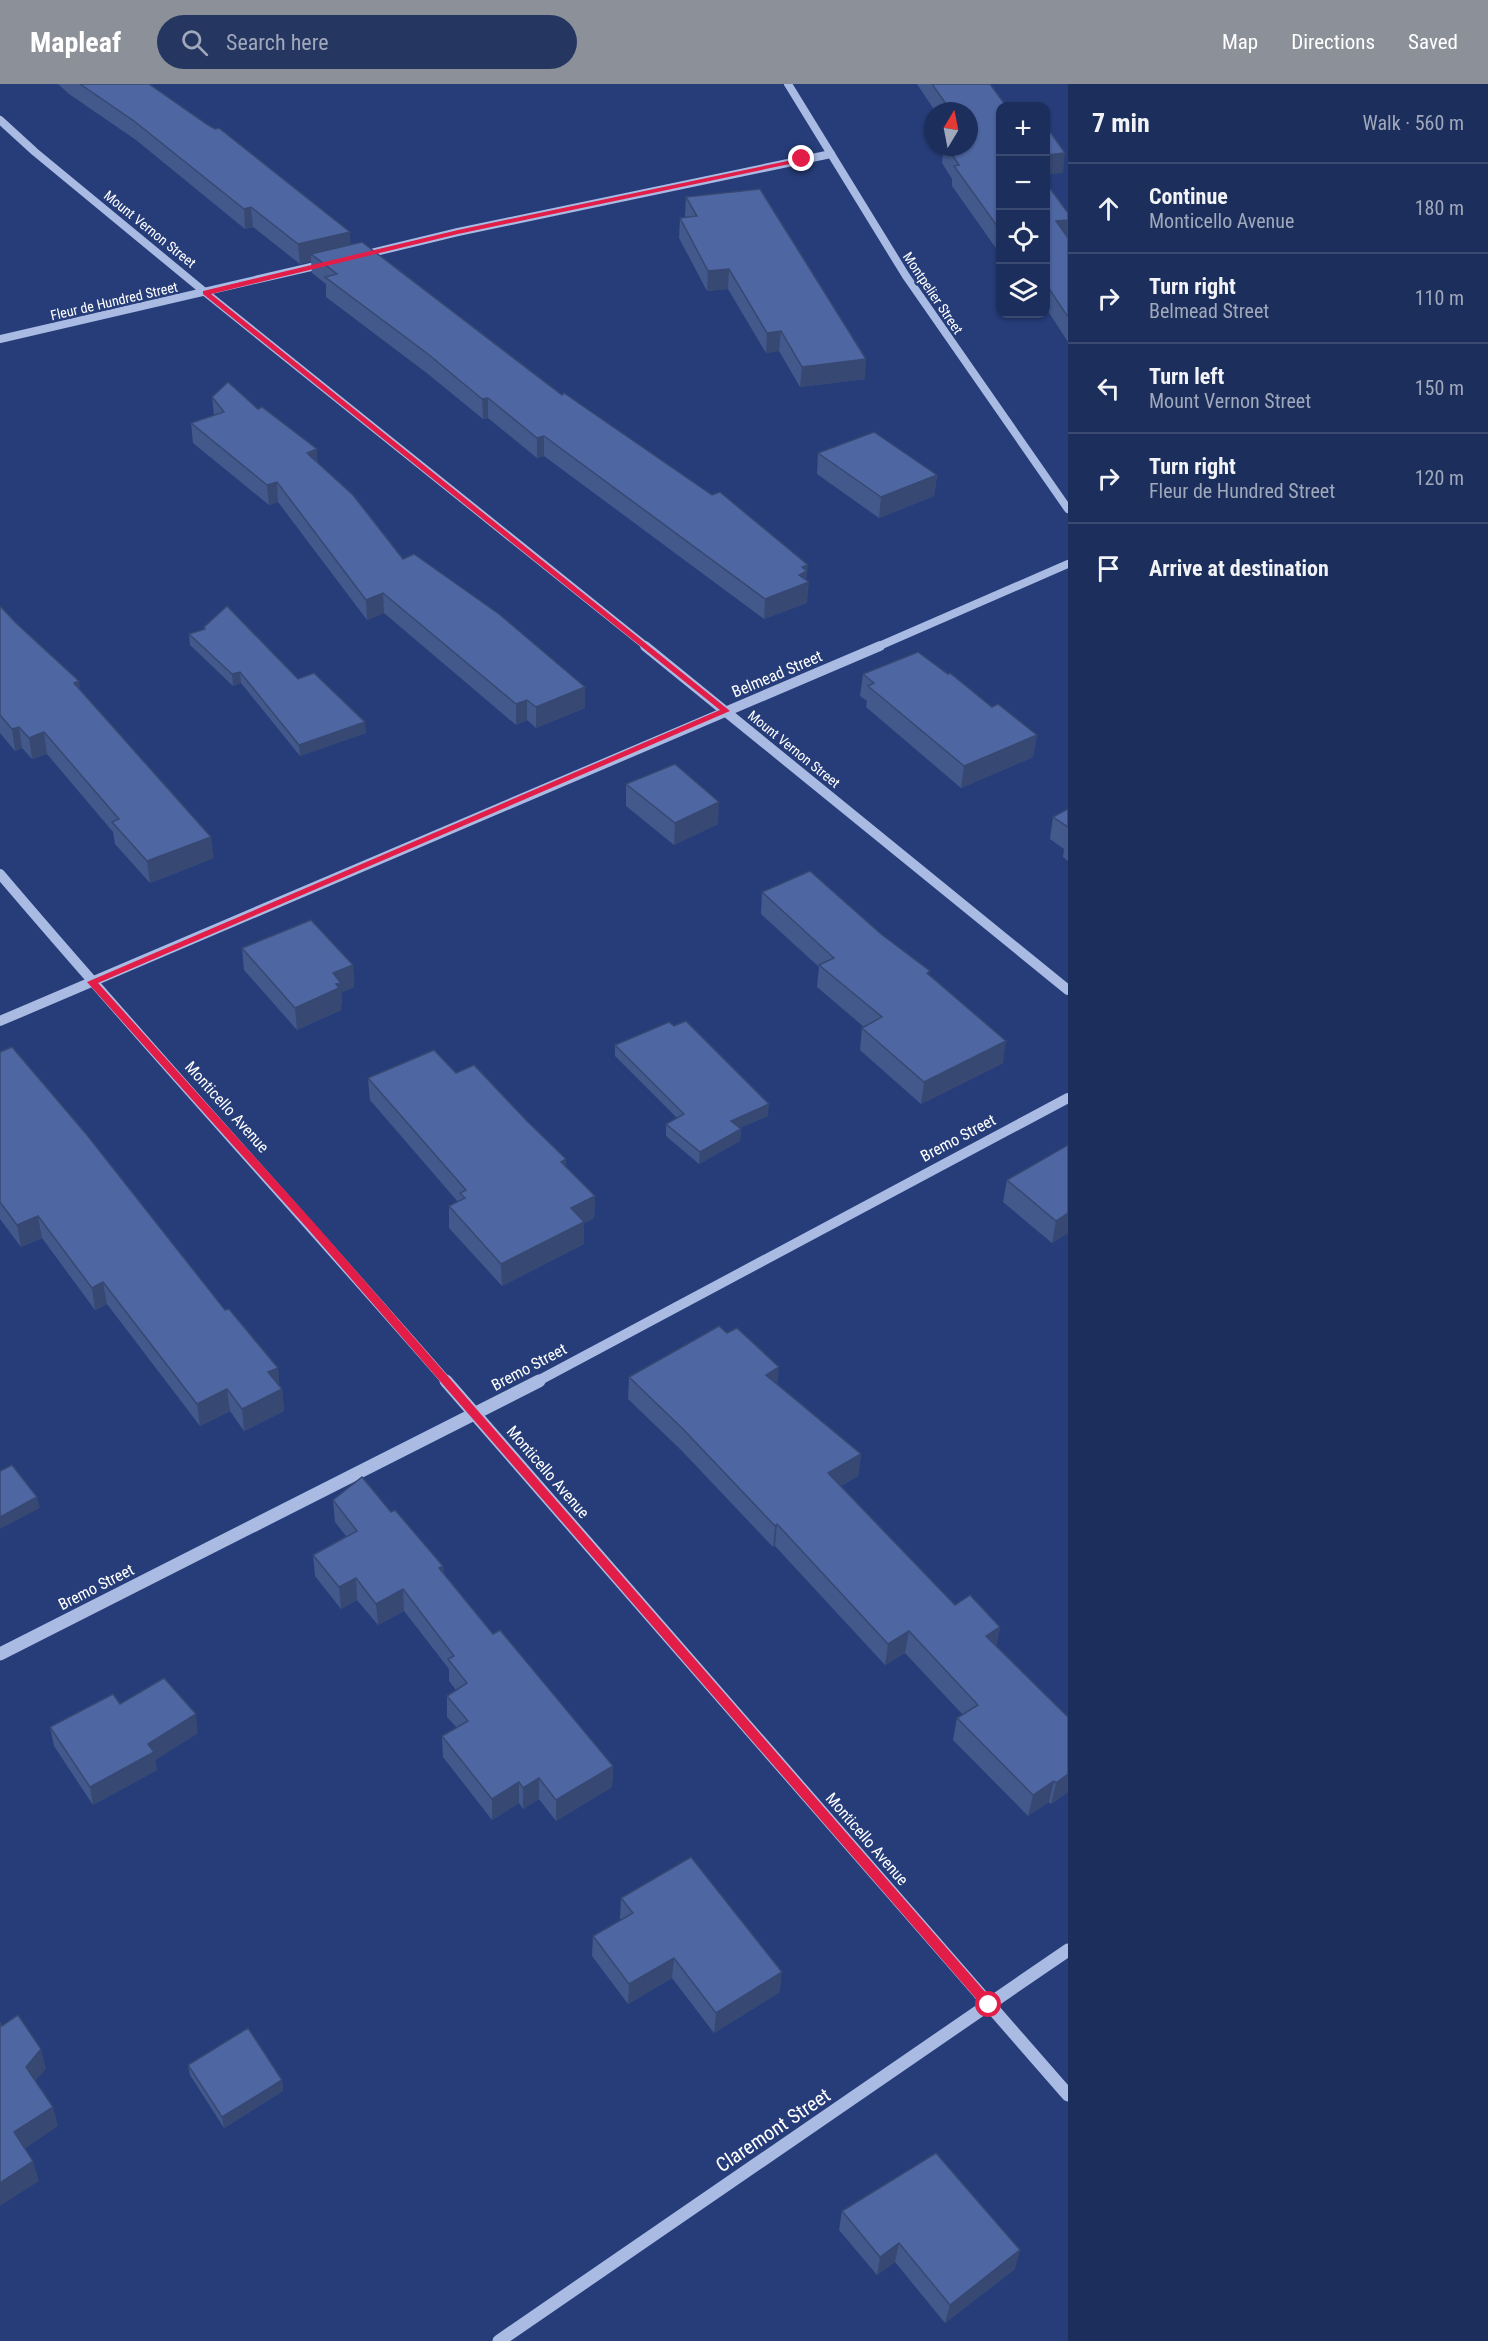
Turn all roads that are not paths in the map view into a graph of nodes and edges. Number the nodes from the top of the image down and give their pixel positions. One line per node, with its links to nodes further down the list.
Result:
1 (788, 84): 3 (street, Montpelier Street)
2 (0, 120): 6 (street, Mount Vernon Street)
3 (831, 154): 4 (street); 8 (street, Montpelier Street)
4 (355, 257)
5 (332, 262): 6 (street, Fleur de Hundred Street)
6 (206, 293): 7 (street, Fleur de Hundred Street); 10 (street, Mount Vernon Street)
7 (0, 339)
8 (1068, 509)
9 (1068, 564): 10 (street, Belmead Street)
10 (726, 711): 12 (street, Belmead Street); 13 (street, Mount Vernon Street)
11 (0, 874): 12 (street, Monticello Avenue)
12 (92, 982): 14 (street, Belmead Street); 16 (street, Monticello Avenue)
13 (1068, 990)
14 (0, 1021)
15 (1068, 1098): 16 (street, Bremo Street)
16 (476, 1414): 17 (street, Bremo Street); 19 (street, Monticello Avenue)
17 (0, 1654)
18 (1068, 1950): 19 (street, Claremont Street)
19 (989, 2005): 20 (street, Monticello Avenue); 21 (street, Claremont Street)
20 (1068, 2096)
21 (499, 2341)

